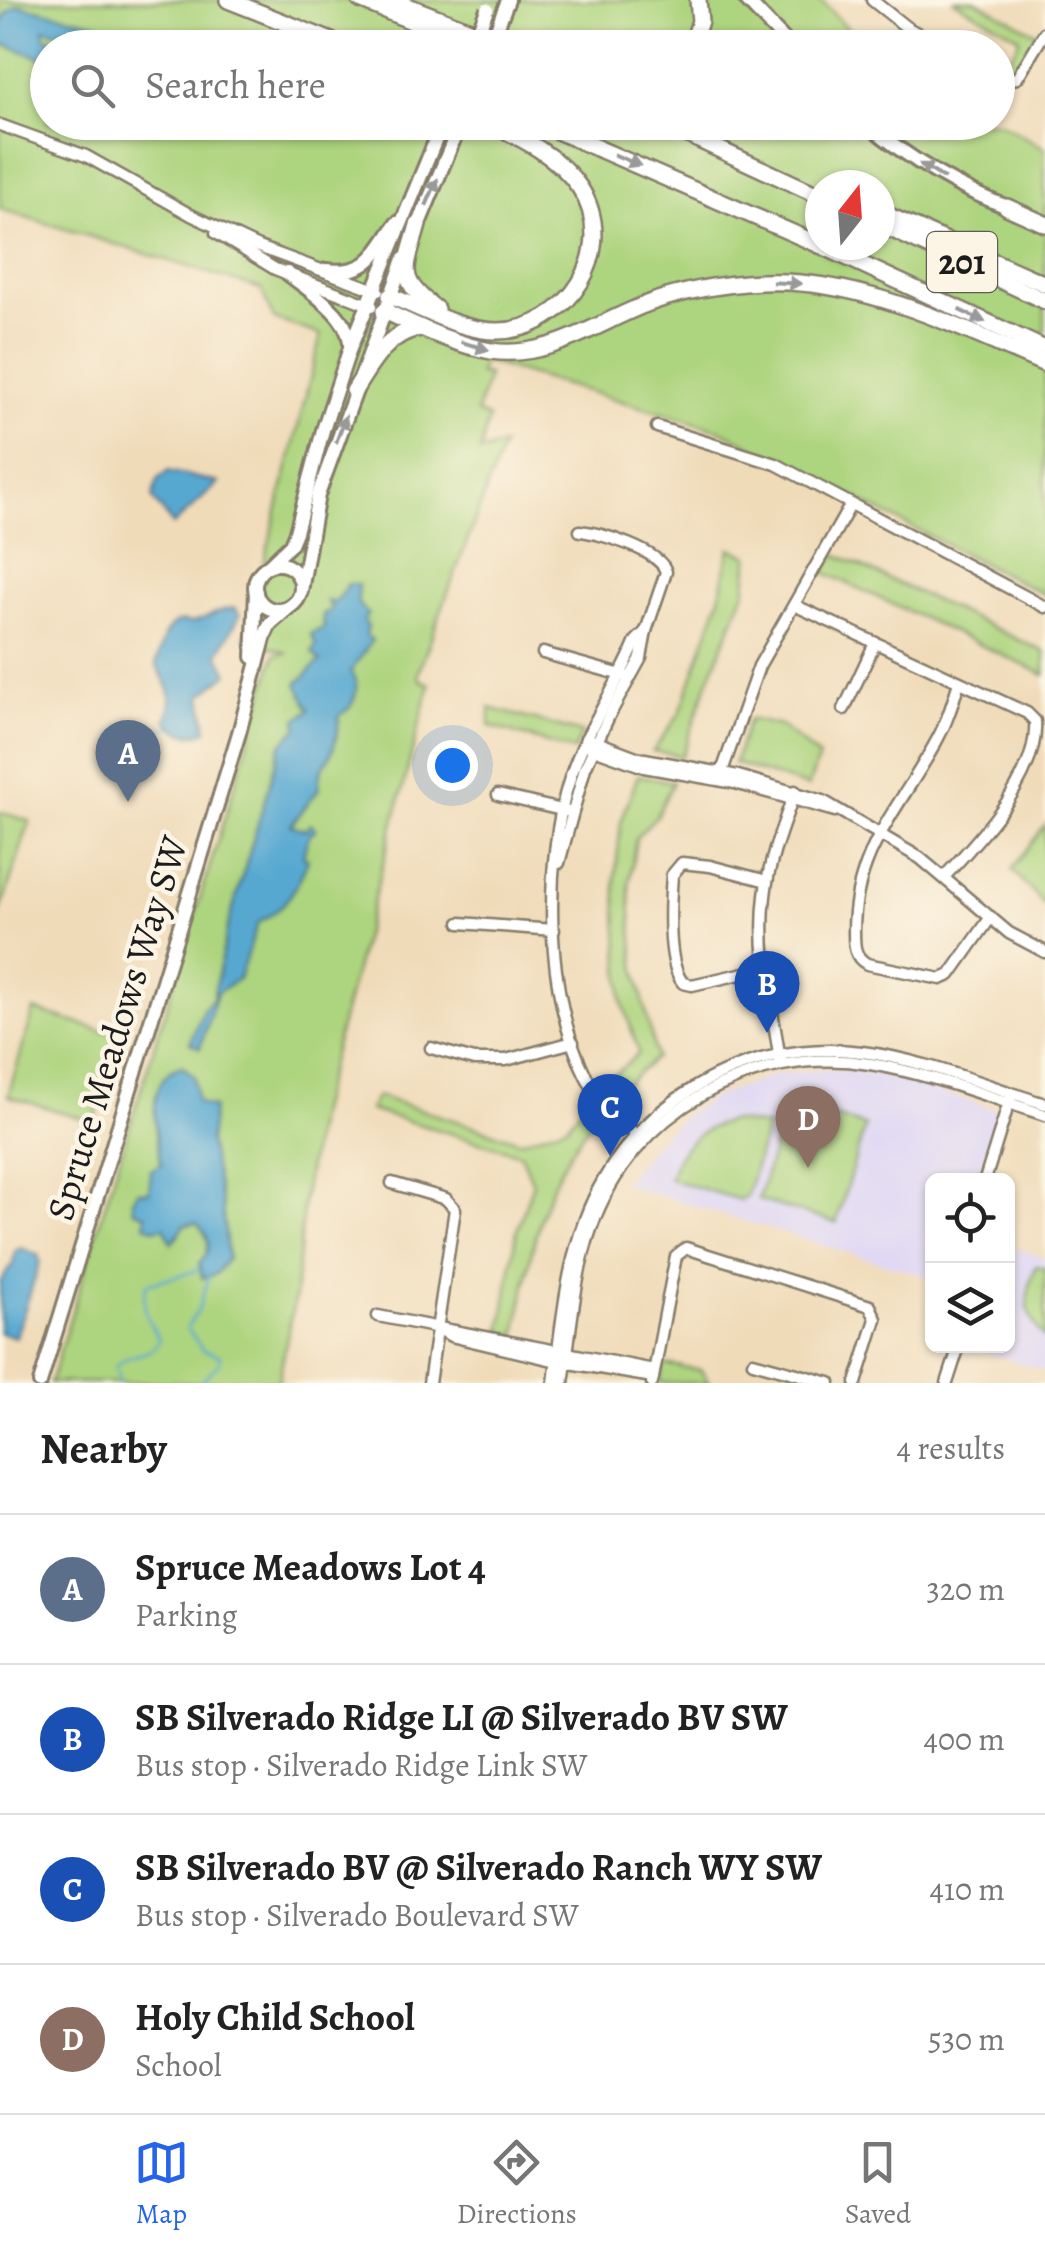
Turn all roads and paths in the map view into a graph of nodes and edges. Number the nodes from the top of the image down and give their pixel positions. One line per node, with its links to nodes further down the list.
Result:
1 (228, 0): 9 (highway)
2 (360, 0): 12 (highway)
3 (392, 0): 13 (highway)
4 (508, 0): 15 (main road, bridge)
5 (698, 0): 16 (highway)
6 (746, 0): 17 (main road)
7 (872, 0): 18 (street)
8 (489, 4): 14 (main road, bridge)
9 (250, 8): 10 (highway); 11 (highway)
10 (293, 30)
11 (304, 30)
12 (432, 30)
13 (470, 30)
14 (481, 30)
15 (497, 30)
16 (697, 30)
17 (775, 30)
18 (911, 30)
19 (1045, 32): 20 (street)
20 (1015, 79)
21 (0, 125): 22 (street)
22 (30, 136)
23 (42, 140): 35 (street)
24 (436, 140): 33 (main road)
25 (454, 140): 38 (main road, one-way to 25)
26 (522, 140): 47 (highway)
27 (578, 140): 40 (highway, 201, one-way to 40)
28 (699, 140): 32 (highway)
29 (705, 140): 31 (highway)
30 (889, 140): 34 (main road, one-way to 30)
31 (805, 180)
32 (805, 189)
33 (409, 204): 42 (main road); 46 (main road)
34 (1008, 207): 37 (highway)
35 (191, 214): 42 (street); 43 (street)
36 (895, 219): 44 (highway)
37 (1045, 222)
38 (418, 226): 46 (main road); 47 (highway)
39 (895, 231): 45 (highway, 201)
40 (805, 239)
41 (852, 260): 49 (highway, 201, one-way to 49)
42 (326, 270): 46 (street)
43 (287, 273): 46 (street); 50 (main road)
44 (1045, 284)
45 (1045, 300)
46 (380, 301): 47 (highway); 48 (highway); 50 (main road); 52 (main road)
47 (456, 322)
48 (422, 328): 51 (highway, one-way to 51); 52 (highway)
49 (1045, 349)
50 (350, 351): 56 (main road)
51 (1045, 364)
52 (354, 391): 58 (main road, one-way to 52)
53 (656, 427): 54 (street)
54 (851, 504): 60 (street); 61 (street)
55 (580, 531): 64 (street)
56 (268, 567): 57 (main road); 58 (main road)
57 (256, 587): 59 (main road); 66 (main road, Spruce Meadows Way SW)
58 (301, 591): 59 (main road)
59 (293, 604): 66 (main road, Spruce Meadows Way SW)
60 (794, 605): 62 (street); 69 (street)
61 (1045, 607)
62 (875, 643): 65 (street); 67 (street)
63 (543, 653): 64 (street)
64 (626, 676): 68 (street)
65 (959, 682): 73 (street); 74 (street)
66 (251, 690): 96 (main road, Spruce Meadows Way SW)
67 (844, 709)
68 (590, 743): 69 (street); 72 (street)
69 (720, 776): 71 (street)
70 (498, 794): 72 (street)
71 (793, 795): 73 (street); 75 (street)
72 (567, 811): 78 (street)
73 (879, 832): 74 (street); 76 (street)
74 (945, 876): 76 (street)
75 (767, 881): 80 (street); 80 (street)
76 (991, 916): 79 (street)
77 (460, 922): 78 (street)
78 (554, 930): 81 (street)
79 (1045, 952)
80 (767, 968): 83 (street)
81 (573, 1042): 82 (street); 87 (street)
82 (431, 1048)
83 (780, 1059): 84 (street); 87 (street)
84 (1010, 1099): 85 (street); 86 (street); 88 (street)
85 (1045, 1104)
86 (1045, 1115)
87 (640, 1138): 93 (street)
88 (987, 1173)
89 (392, 1183): 91 (street)
90 (378, 1316): 91 (street)
91 (438, 1328): 93 (street); 97 (street)
92 (957, 1353): 102 (street)
93 (562, 1358): 95 (street); 98 (street); 99 (street)
94 (752, 1362): 100 (street)
95 (653, 1377): 101 (street)
96 (40, 1383)
97 (429, 1383)
98 (554, 1383)
99 (563, 1383)
100 (830, 1383)
101 (856, 1383)
102 (947, 1383)

